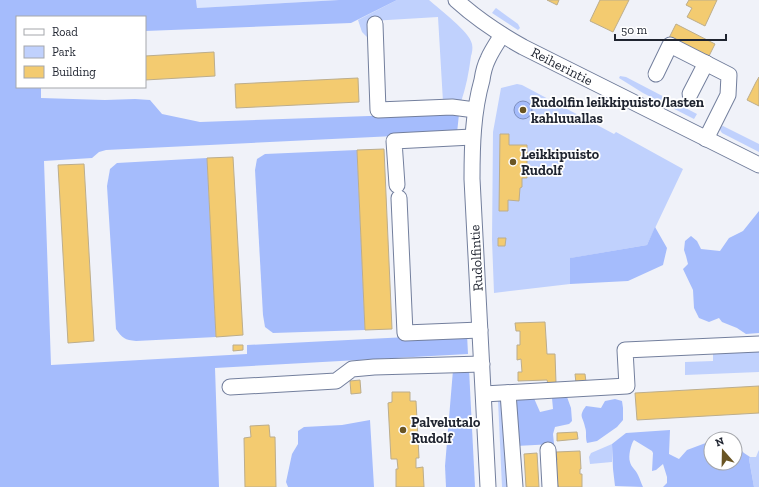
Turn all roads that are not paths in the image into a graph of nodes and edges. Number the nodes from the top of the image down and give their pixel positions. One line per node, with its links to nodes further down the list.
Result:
1 (456, 0): 3 (street, Reiherintie)
2 (375, 24): 7 (street)
3 (502, 35): 7 (street, Rudolfintie); 9 (street, Reiherintie)
4 (706, 63): 5 (street); 6 (street); 9 (street)
5 (656, 74)
6 (690, 94)
7 (475, 110): 8 (street, Rudolfintie)
8 (472, 137): 11 (street, Rudolfintie); 11 (street)
9 (706, 139): 10 (street, Reiherintie)
10 (759, 166)
11 (480, 330): 13 (street, Rudolfintie)
12 (759, 344): 15 (street)
13 (482, 364): 14 (street); 16 (street, Rudolfintie)
14 (230, 387)
15 (508, 393): 16 (street); 19 (street)
16 (484, 394): 18 (street, Rudolfintie)
17 (548, 450): 20 (street)
18 (488, 487)
19 (515, 487)
20 (550, 487)

